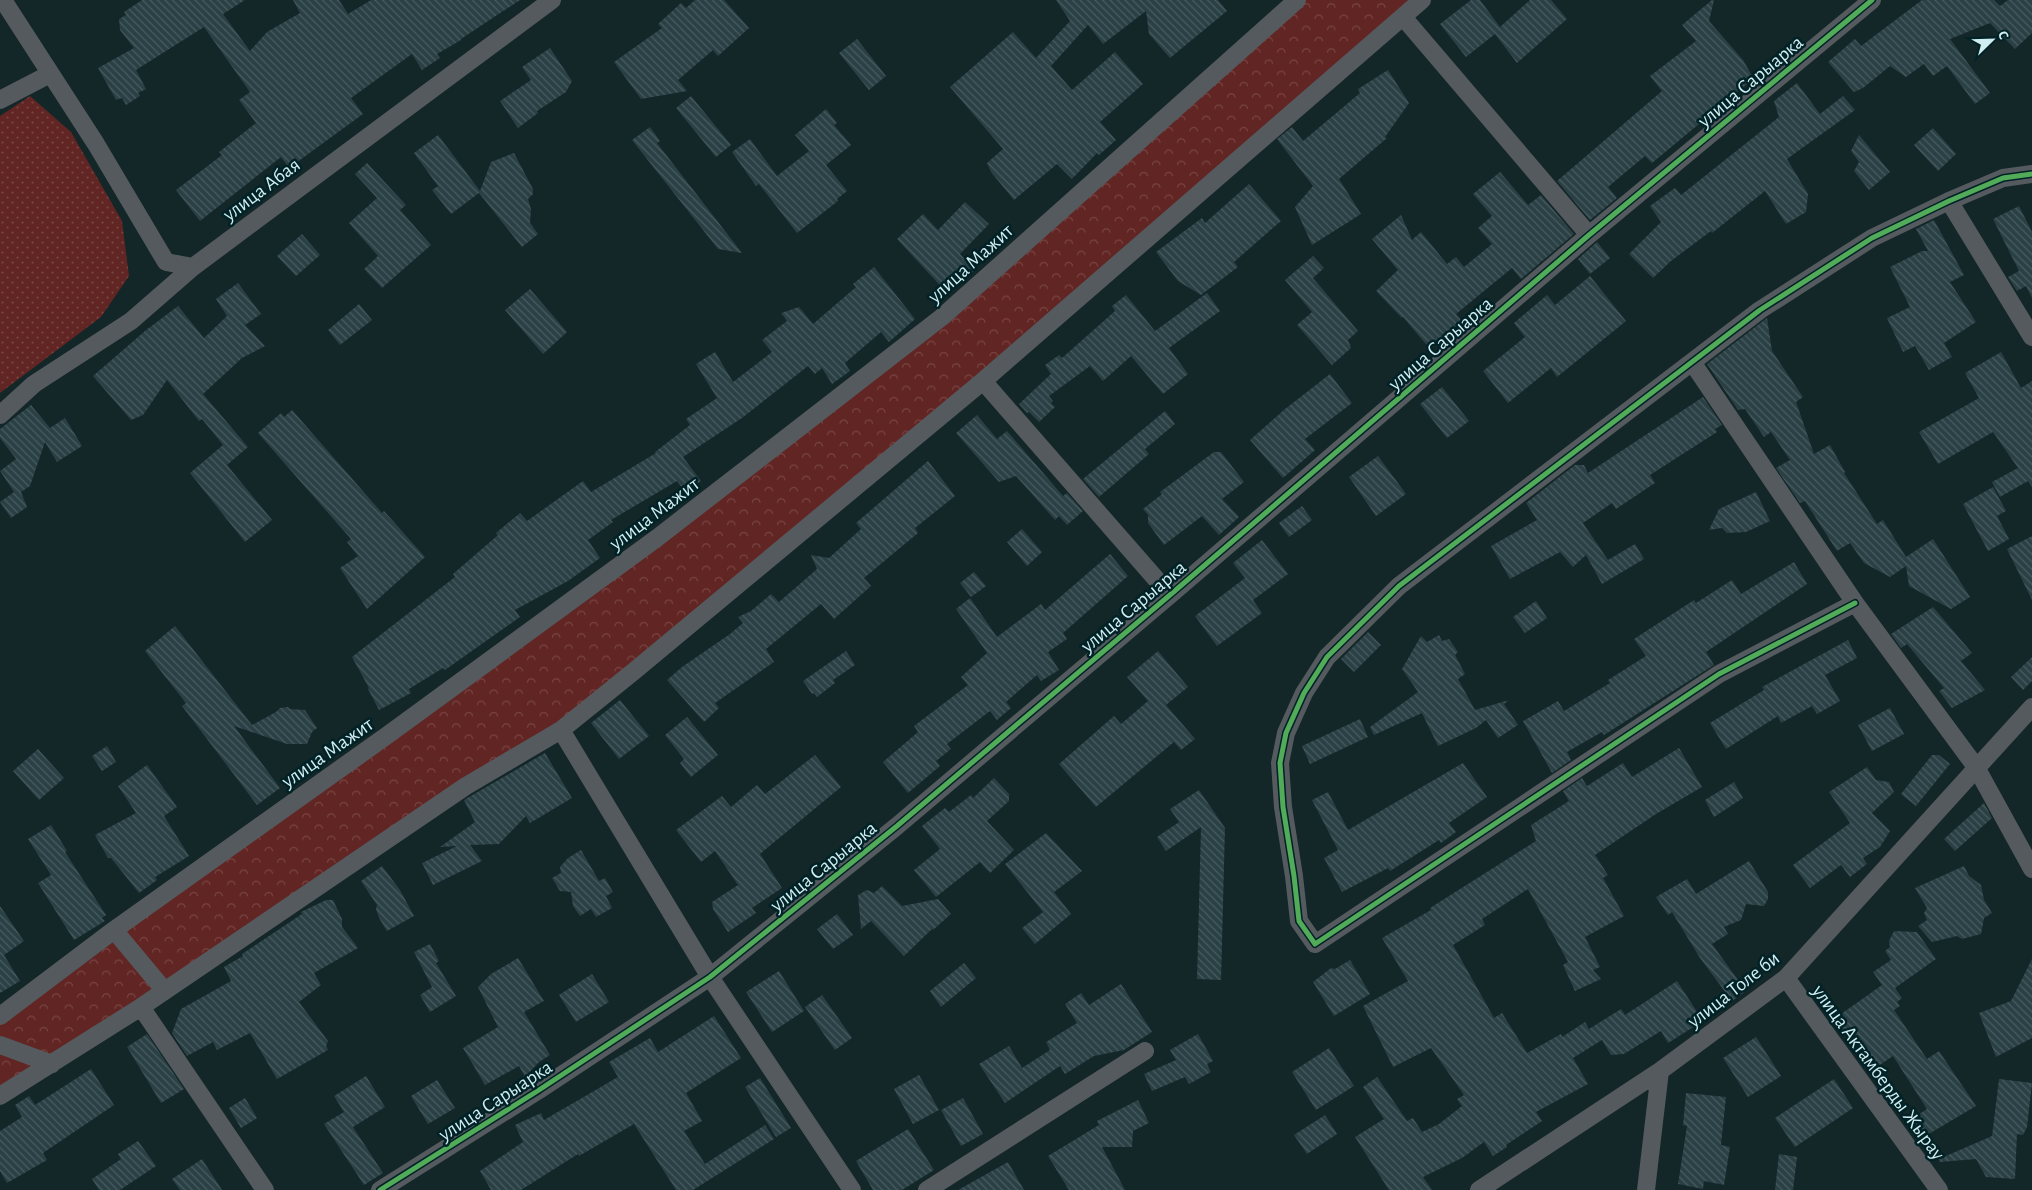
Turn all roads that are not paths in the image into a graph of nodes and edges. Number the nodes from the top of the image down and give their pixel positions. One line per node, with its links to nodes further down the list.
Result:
1 (3, 0): 7 (street)
2 (552, 0): 12 (street, улица Абая)
3 (1298, 0): 23 (street, улица Мажит)
4 (1422, 0): 6 (street)
5 (1872, 0): 11 (street, улица Сарыарка)
6 (1403, 17): 11 (street); 15 (street)
7 (50, 74): 8 (street); 12 (street)
8 (0, 100)
9 (2032, 174): 10 (street)
10 (1949, 202): 13 (street); 14 (street)
11 (1589, 235): 17 (street, улица Сарыарка)
12 (193, 267): 16 (street, улица Абая)
13 (2032, 337)
14 (1692, 362): 18 (street); 18 (street)
15 (983, 380): 17 (street); 20 (street)
16 (0, 415)
17 (1170, 595): 24 (street, улица Сарыарка)
18 (1856, 603): 21 (street)
19 (2032, 707): 21 (street, улица Толе би)
20 (560, 730): 24 (street); 26 (street)
21 (1976, 766): 22 (street); 25 (street, улица Толе би)
22 (2032, 869)
23 (114, 930): 26 (street); 28 (street, улица Мажит)
24 (710, 977): 35 (street, улица Сарыарка); 36 (street)
25 (1786, 978): 32 (street, улица Толе би); 40 (street, улица Актамберды Жырау)
26 (164, 990): 27 (street)
27 (141, 1007): 31 (street); 34 (street)
28 (0, 1016)
29 (0, 1045): 31 (street)
30 (1145, 1051): 37 (street)
31 (52, 1064): 33 (street)
32 (1660, 1071): 38 (street, улица Толе би); 39 (street)
33 (0, 1096)
34 (265, 1190)
35 (380, 1190)
36 (852, 1190)
37 (927, 1190)
38 (1479, 1190)
39 (1646, 1190)
40 (1939, 1190)

